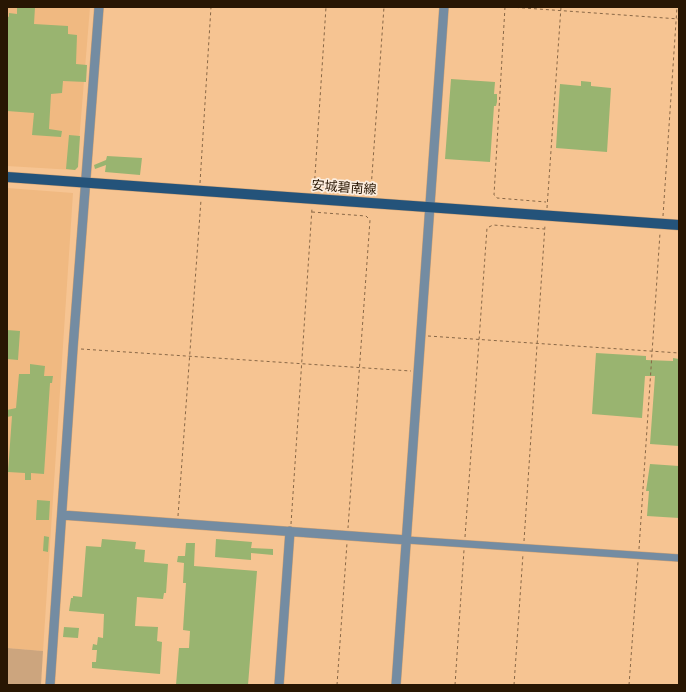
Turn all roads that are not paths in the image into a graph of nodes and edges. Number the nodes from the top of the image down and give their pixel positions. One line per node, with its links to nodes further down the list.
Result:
1 (99, 7): 4 (street)
2 (444, 7): 5 (street)
3 (7, 177): 4 (main road, 安城碧南線)
4 (87, 183): 5 (main road, 安城碧南線); 7 (street)
5 (430, 207): 6 (main road, 安城碧南線); 9 (street)
6 (679, 225)
7 (62, 515): 8 (street); 11 (street)
8 (290, 531): 9 (street); 12 (street)
9 (407, 540): 10 (street); 13 (street)
10 (679, 558)
11 (50, 685)
12 (279, 685)
13 (396, 685)

